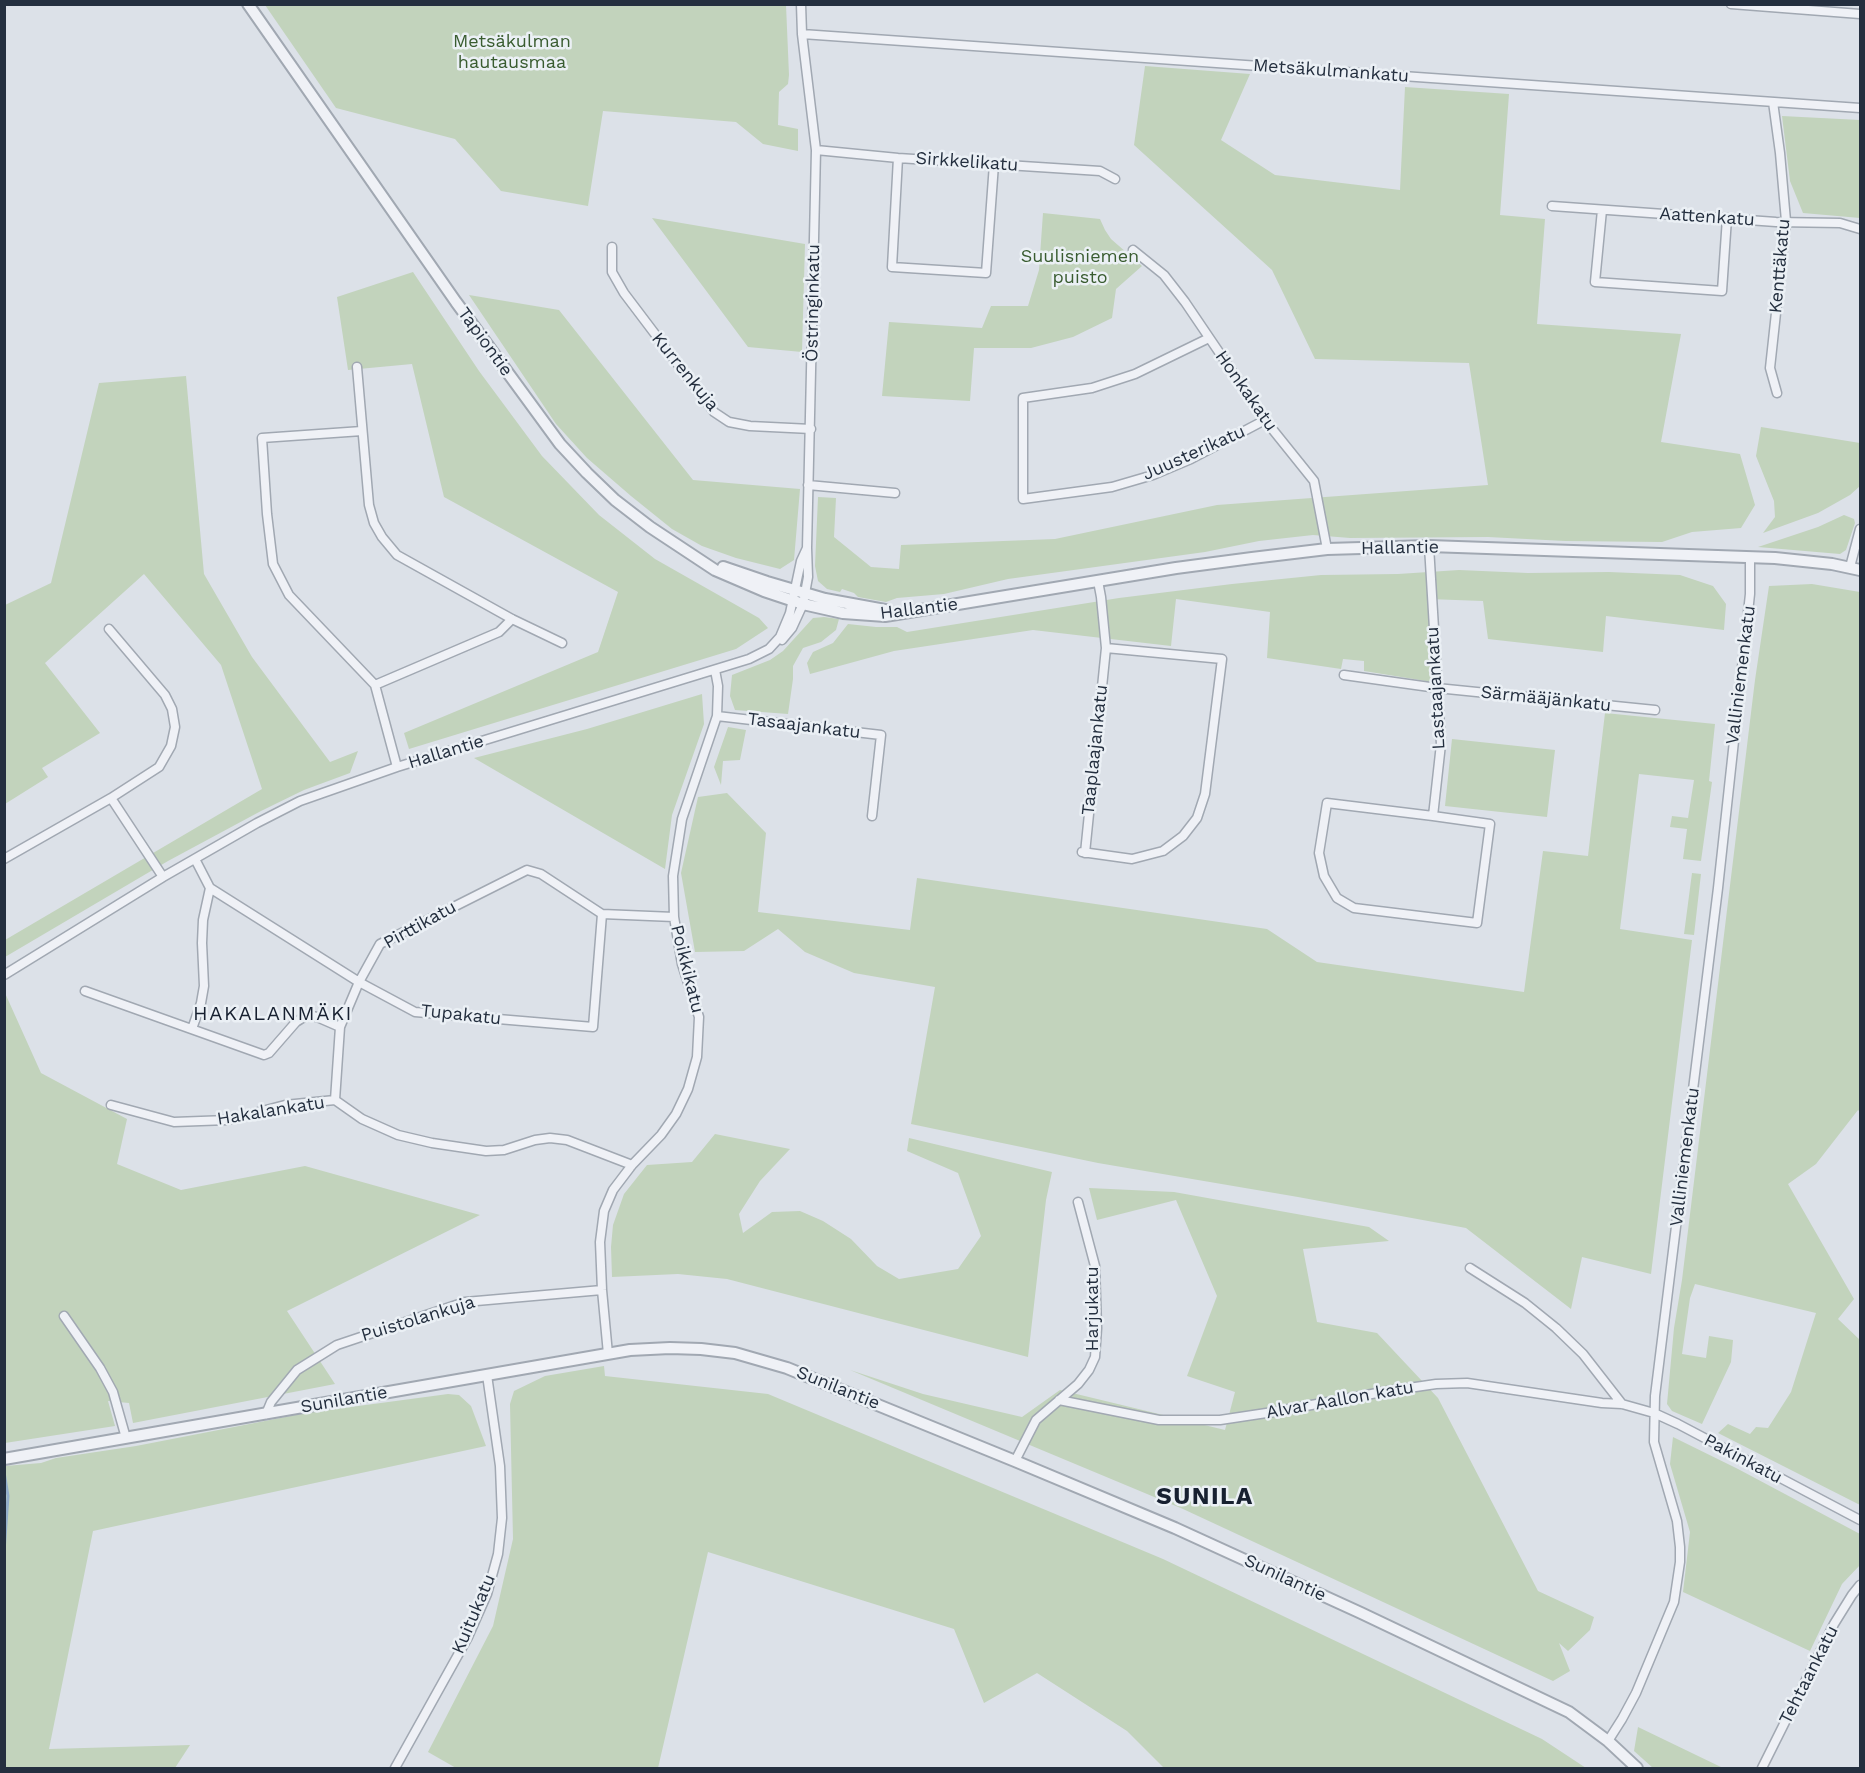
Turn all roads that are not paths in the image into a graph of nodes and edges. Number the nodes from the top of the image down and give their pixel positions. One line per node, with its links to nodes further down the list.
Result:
1 (248, 4): 34 (street, Tapiontie)
2 (801, 4): 6 (street, Östringinkatu)
3 (1731, 4): 4 (street)
4 (1768, 6): 5 (street)
5 (1860, 14)
6 (802, 34): 7 (street, Metsäkulmankatu); 9 (street, Östringinkatu)
7 (1773, 102): 8 (street, Metsäkulmankatu); 16 (street, Kenttäkatu)
8 (1860, 108)
9 (816, 150): 10 (street, Sirkkelikatu); 24 (street, Östringinkatu)
10 (897, 158): 11 (street, Sirkkelikatu); 11 (street)
11 (994, 164): 12 (street, Sirkkelikatu)
12 (1115, 179)
13 (1552, 206): 14 (street, Aattenkatu)
14 (1602, 210): 15 (street, Aattenkatu); 15 (street)
15 (1727, 218): 16 (street, Aattenkatu)
16 (1786, 221): 17 (street, Aattenkatu); 22 (street, Kenttäkatu)
17 (1860, 230)
18 (612, 247): 24 (street, Kurrenkuja)
19 (1133, 250): 20 (street, Honkakatu)
20 (1209, 338): 23 (street, Honkakatu); 23 (street, Juusterikatu)
21 (357, 367): 25 (street)
22 (1777, 393)
23 (1265, 420): 30 (street, Honkakatu)
24 (811, 429): 26 (street, Östringinkatu)
25 (362, 431): 35 (street); 41 (street)
26 (808, 485): 27 (street); 34 (street, Östringinkatu)
27 (895, 493)
28 (1860, 529): 32 (street)
29 (1429, 546): 30 (street, Hallantie); 31 (street, Hallantie); 42 (street, Lastaajankatu)
30 (1327, 549): 33 (street, Hallantie)
31 (1750, 557): 32 (street, Hallantie); 71 (street, Valliniemenkatu)
32 (1855, 569)
33 (1098, 581): 34 (street, Hallantie); 38 (street, Taaplaajankatu)
34 (799, 597): 39 (street, Hallantie)
35 (513, 619): 37 (street); 41 (street)
36 (109, 629): 46 (street)
37 (562, 643)
38 (1106, 648): 38 (street, Taaplaajankatu)
39 (715, 670): 44 (street, Poikkikatu); 45 (street, Hallantie)
40 (1344, 675): 42 (street, Särmääjänkatu)
41 (375, 685): 45 (street)
42 (1437, 688): 43 (street, Särmääjänkatu); 48 (street, Lastaajankatu)
43 (1655, 710)
44 (717, 716): 47 (street, Tasaajankatu); 54 (street, Poikkikatu)
45 (397, 767): 50 (street, Hallantie)
46 (111, 798): 49 (street); 51 (street)
47 (872, 816)
48 (1433, 816): 48 (street)
49 (4, 859)
50 (195, 859): 51 (street, Hallantie); 52 (street)
51 (163, 877): 55 (street, Hallantie)
52 (210, 888): 56 (street, Tupakatu); 59 (street)
53 (602, 914): 54 (street); 56 (street, Pirttikatu); 56 (street, Tupakatu)
54 (674, 917): 62 (street, Poikkikatu)
55 (4, 975)
56 (358, 982): 58 (street, Pirttikatu)
57 (85, 991): 59 (street)
58 (340, 1027): 59 (street); 60 (street, Pirttikatu)
59 (192, 1029)
60 (335, 1100): 61 (street, Hakalankatu); 62 (street, Hakalankatu)
61 (111, 1105)
62 (632, 1165): 65 (street, Poikkikatu)
63 (1078, 1202): 69 (street, Harjukatu)
64 (1470, 1268): 70 (street)
65 (602, 1290): 67 (street, Poikkikatu); 72 (street, Puistolankuja)
66 (64, 1316): 73 (street)
67 (608, 1354): 68 (street, Sunilantie); 75 (street, Sunilantie)
68 (487, 1375): 72 (street, Sunilantie); 79 (street, Kuitukatu)
69 (1059, 1400): 70 (street, Alvar Aallon katu); 75 (street, Harjukatu)
70 (1622, 1404): 71 (street, Pakinkatu)
71 (1654, 1413): 76 (street, Pakinkatu); 78 (street, Valliniemenkatu)
72 (266, 1414): 73 (street, Sunilantie)
73 (126, 1438): 74 (street, Sunilantie)
74 (4, 1459)
75 (1015, 1461): 78 (street, Sunilantie)
76 (1860, 1521)
77 (1860, 1585): 81 (street, Tehtaankatu)
78 (1608, 1741): 80 (street, Sunilantie)
79 (395, 1768)
80 (1637, 1768)
81 (1762, 1768)

